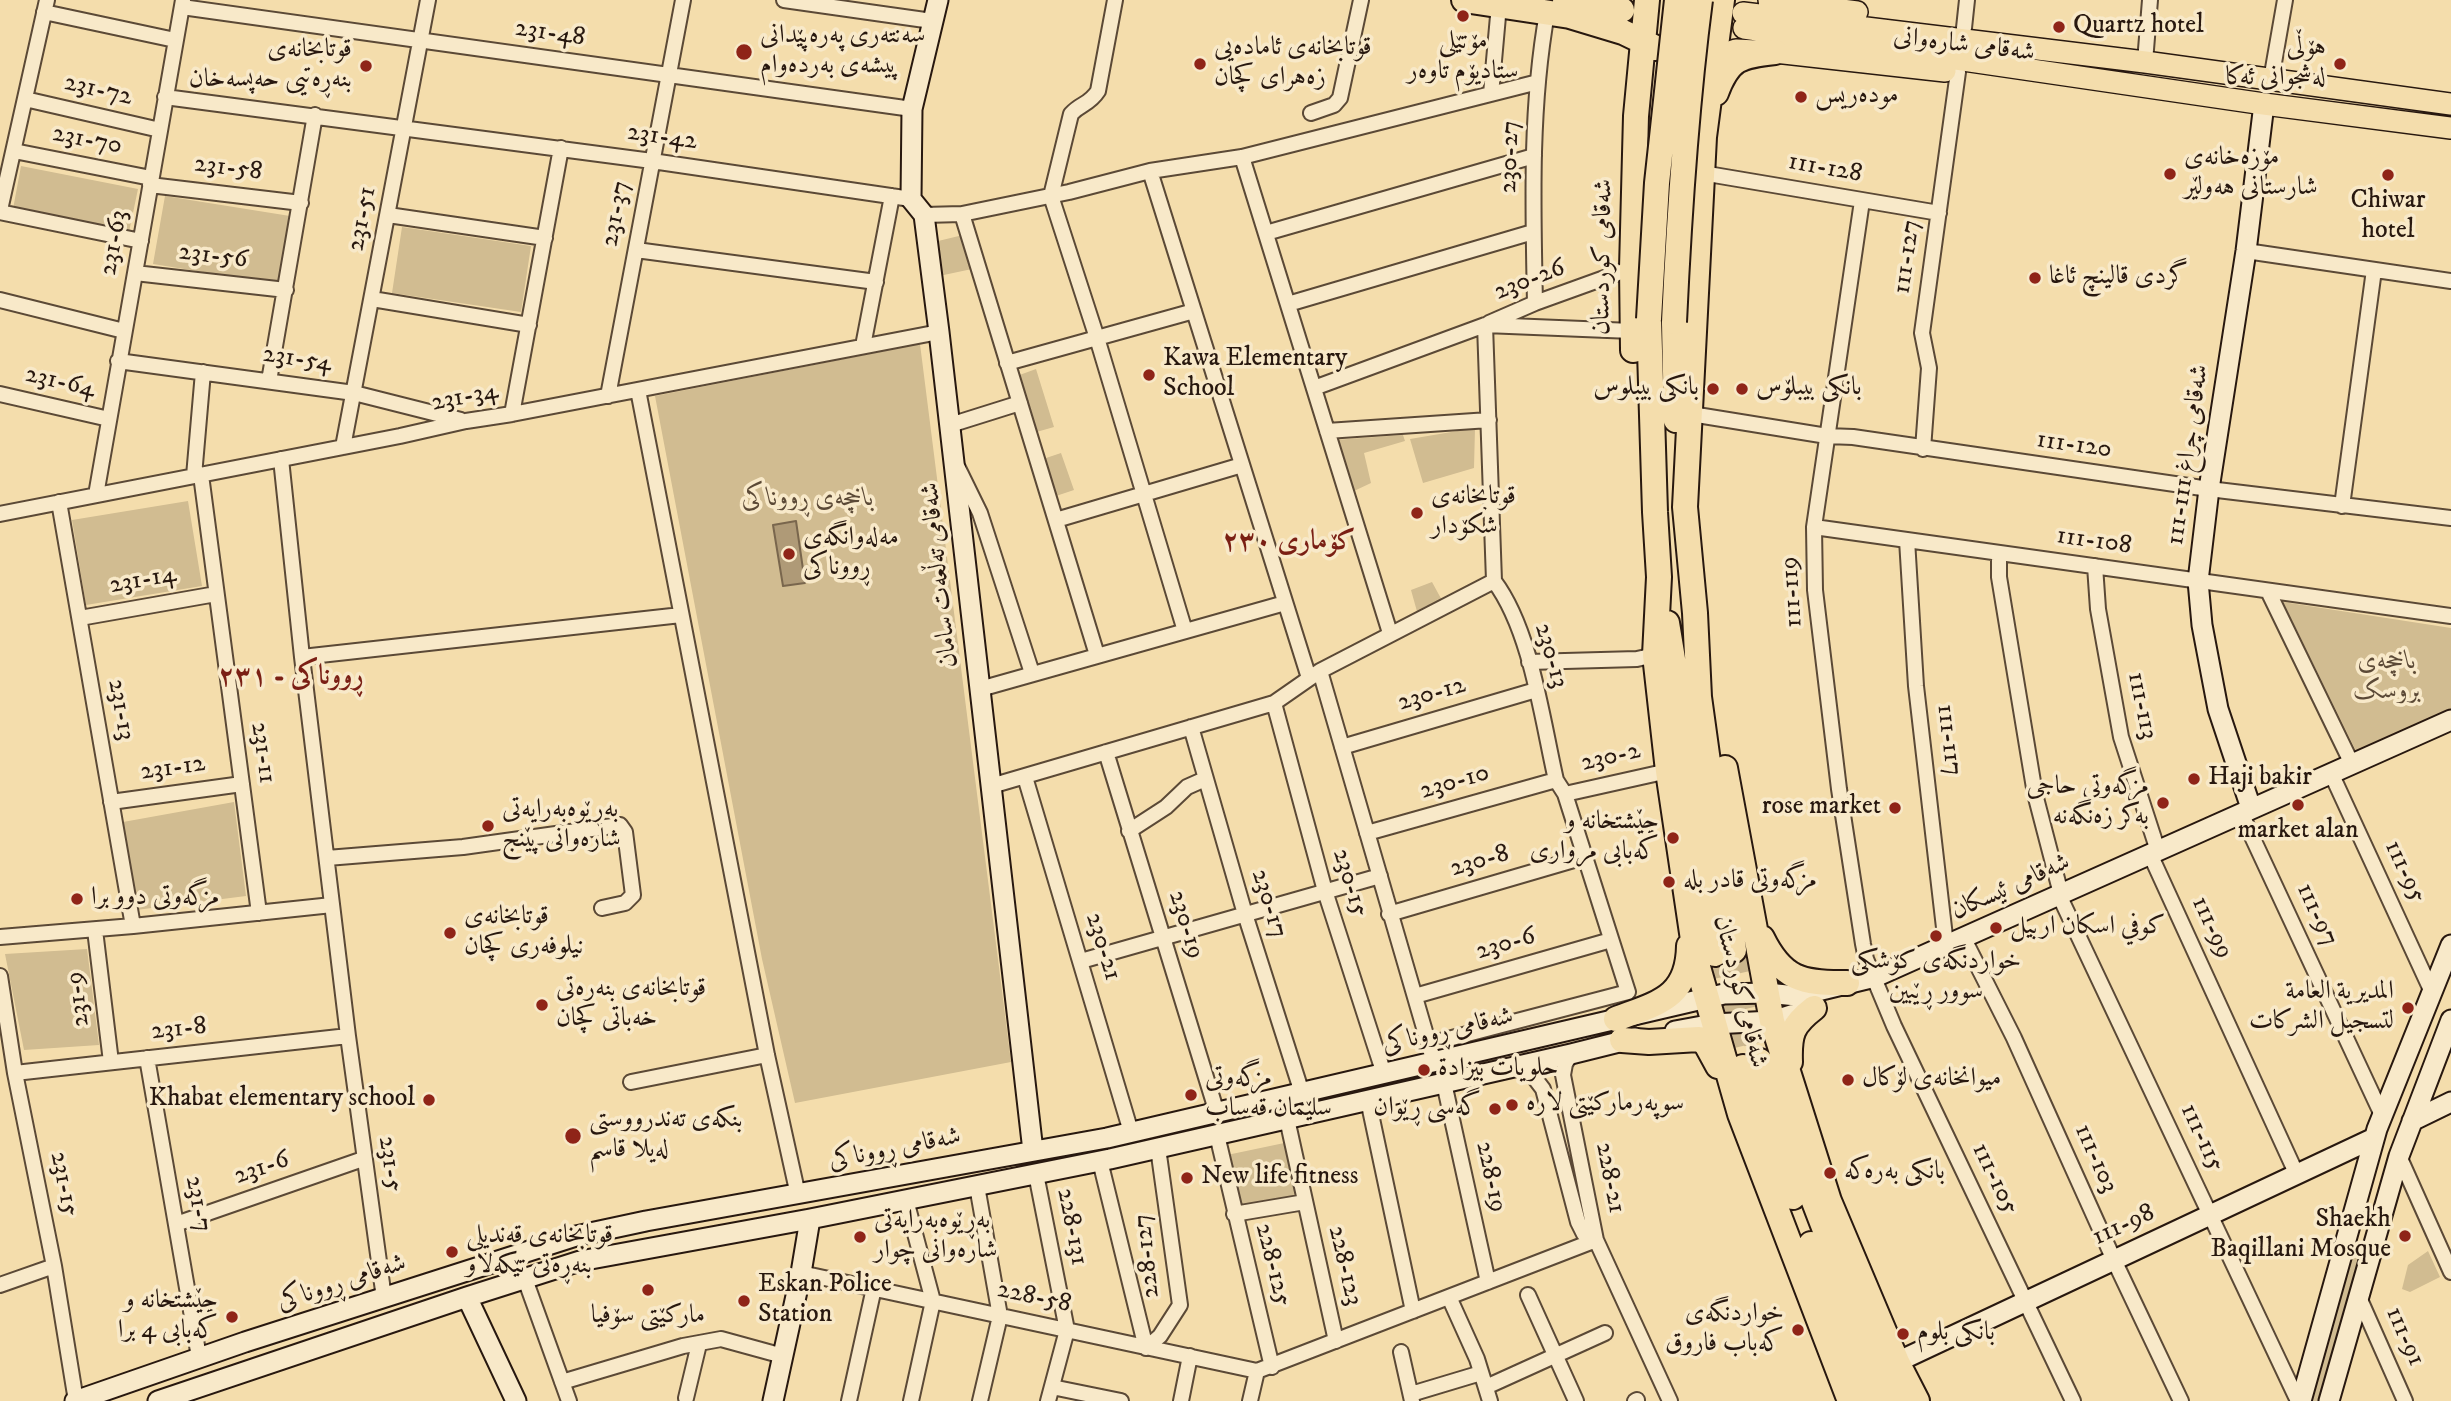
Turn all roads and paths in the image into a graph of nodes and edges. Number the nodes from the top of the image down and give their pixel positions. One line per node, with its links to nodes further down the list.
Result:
1 (428, 0): 24 (street, 231-51)
2 (683, 0): 30 (street, 231-37)
3 (784, 0): 21 (street)
4 (938, 0): 21 (main road)
5 (1115, 0): 56 (street)
6 (1361, 0): 40 (street)
7 (1464, 0): 17 (highway)
8 (1647, 0): 25 (highway, شەقامی کوردستان)
9 (1677, 0): 83 (highway, شەقامی کوردستان, bridge)
10 (1700, 0): 118 (highway, شەقامی کوردستان, bridge)
11 (1722, 0): 27 (highway, شەقامی کوردستان)
12 (1769, 0): 22 (main road, شەقامی شارەوانی)
13 (1967, 0): 22 (street)
14 (2150, 0): 28 (street)
15 (2285, 0): 31 (street)
16 (183, 4): 23 (street, 231-63); 24 (street, 231-48)
17 (1499, 5): 19 (highway); 33 (street)
18 (46, 6): 23 (street); 36 (street)
19 (1557, 10): 20 (highway); 25 (highway); 32 (street, 230-27); 42 (highway)
20 (1622, 10)
21 (932, 21): 39 (main road)
22 (1964, 27): 28 (main road, شەقامی شارەوانی)
23 (175, 40): 35 (street, 231-63)
24 (420, 41): 30 (street, 231-48); 43 (street, 231-51)
25 (1642, 41): 27 (highway); 42 (highway, شەقامی کوردستان)
26 (1775, 52): 27 (main road, شەقامی شارەوانی); 29 (main road, شەقامی شارەوانی); 46 (highway)
27 (1714, 57): 46 (highway, شەقامی کوردستان)
28 (2145, 62): 31 (main road, شەقامی شارەوانی); 34 (main road, شەقامی شارەوانی)
29 (1958, 72): 34 (main road, شەقامی شارەوانی); 61 (street, 111-127)
30 (669, 75): 39 (street, 231-48); 51 (street, 231-37)
31 (2271, 80): 38 (main road, شەقامی شارەوانی)
32 (1538, 82): 33 (street); 49 (street, 230-27)
33 (1491, 94): 50 (street)
34 (2209, 95): 37 (main road, شەقامی شارەوانی)
35 (165, 97): 41 (street, 231-42); 44 (street, 231-63)
36 (25, 99): 44 (street, 231-72); 48 (street)
37 (2264, 104): 45 (main road, شەقامی شارەوانی); 70 (main road, شەقامی چراغ 111-111)
38 (2451, 104)
39 (912, 109): 57 (main road)
40 (1311, 113)
41 (315, 116): 43 (street, 231-42); 59 (street)
42 (1636, 116): 71 (highway, شەقامی کوردستان)
43 (405, 127): 47 (street, 231-42); 63 (street, 231-51)
44 (159, 130): 54 (street, 231-63)
45 (2450, 131)
46 (1704, 137): 53 (highway, شەقامی کوردستان)
47 (561, 148): 51 (street, 231-42); 67 (street)
48 (13, 151): 54 (street, 231-70); 55 (street)
49 (1534, 156): 65 (street, 230-27); 66 (street)
50 (1242, 157): 52 (street); 66 (street)
51 (652, 161): 57 (street, 231-42); 69 (street, 231-37)
52 (1150, 171): 56 (street); 81 (street)
53 (1702, 173): 58 (street, 111-128); 100 (highway, شەقامی کوردستان)
54 (150, 181): 59 (street, 231-58); 68 (street, 231-63)
55 (2, 192): 60 (street)
56 (1051, 196): 62 (street); 87 (street)
57 (901, 198): 64 (main road); 75 (street)
58 (1862, 201): 61 (street, 111-128); 106 (street, 111-119)
59 (301, 203): 76 (street)
60 (0, 211): 68 (street)
61 (1939, 213): 108 (street, 111-127)
62 (962, 214): 64 (street); 90 (street)
63 (388, 215): 67 (street); 77 (street, 231-51)
64 (924, 215): 86 (main road, شەقامی تەڵعەت سامان)
65 (1534, 232): 79 (street, 230-27); 80 (street)
66 (1266, 233): 80 (street)
67 (545, 239): 84 (street)
68 (141, 241): 73 (street, 231-63)
69 (636, 250): 75 (street); 97 (street, 231-37)
70 (2246, 251): 72 (street); 113 (main road, شەقامی چراغ 111-111)
71 (1632, 268): 79 (street, 230-26); 83 (highway, شەقامی کوردستان)
72 (2374, 270): 74 (street); 117 (street)
73 (135, 272): 76 (street, 231-56); 85 (street, 231-63)
74 (2451, 281)
75 (876, 282): 88 (street)
76 (286, 290): 92 (street)
77 (372, 299): 84 (street); 95 (street, 231-51)
78 (0, 300): 85 (street)
79 (1535, 303): 82 (street, 230-26)
80 (1288, 304): 93 (street)
81 (1194, 311): 87 (street); 111 (street)
82 (1485, 325): 83 (street); 93 (street, 230-26); 102 (street, 230-13)
83 (1640, 325): 126 (highway, شەقامی کوردستان)
84 (529, 326): 99 (street)
85 (124, 331): 89 (street, 231-63)
86 (939, 332): 88 (street, 231-34); 104 (main road, شەقامی تەڵعەت سامان)
87 (1097, 338): 90 (street); 114 (street)
88 (863, 346): 94 (street, 231-34)
89 (118, 361): 91 (street, 231-54); 101 (street, 231-63)
90 (1007, 363): 98 (street)
91 (202, 372): 92 (street, 231-54); 112 (street, 231-11)
92 (270, 381): 95 (street, 231-54)
93 (1314, 388): 105 (street)
94 (638, 390): 97 (street, 231-34); 133 (street)
95 (354, 393): 103 (street, 231-54); 107 (street, 231-51)
96 (0, 394): 101 (street, 231-64)
97 (608, 396): 99 (street, 231-34)
98 (1020, 404): 104 (street); 121 (street)
99 (512, 414): 103 (street, 231-34)
100 (1691, 414): 106 (street, 111-120); 118 (highway, شەقامی کوردستان)
101 (109, 419): 115 (street, 231-63)
102 (1489, 420): 105 (street); 127 (street, 230-13)
103 (466, 421): 107 (street, 231-34)
104 (950, 425): 110 (main road, شەقامی تەڵعەت سامان)
105 (1327, 431): 137 (street)
106 (1828, 436): 108 (street, 111-120); 122 (street, 111-119)
107 (343, 447): 109 (street, 231-34)
108 (1923, 449): 113 (street, 111-120)
109 (281, 459): 112 (street, 231-34); 140 (street, 231-5)
110 (955, 461): 142 (street); 144 (main road, شەقامی تەڵعەت سامان)
111 (1242, 466): 114 (street); 131 (street)
112 (197, 475): 115 (street, 231-34); 130 (street, 231-11)
113 (2209, 489): 117 (street, 111-120); 128 (main road, شەقامی چراغ 111-111)
114 (1144, 494): 121 (street); 136 (street)
115 (96, 495): 116 (street, 231-34)
116 (59, 502): 119 (street, 231-34); 135 (street, 231-13)
117 (2342, 506): 120 (street, 111-120)
118 (1685, 508): 132 (highway, شەقامی کوردستان)
119 (0, 514)
120 (2451, 518)
121 (1056, 520): 138 (street)
122 (1814, 527): 123 (street, 111-108); 186 (street, 111-119)
123 (1907, 540): 124 (street, 111-108); 182 (street, 111-117)
124 (1999, 553): 125 (street, 111-108); 169 (street, 111-115)
125 (2095, 566): 128 (street, 111-108); 164 (street, 111-113)
126 (1659, 577): 132 (highway, شەقامی کوردستان); 139 (highway, شەقامی کوردستان)
127 (1494, 581): 137 (street); 141 (street, 230-13)
128 (2198, 581): 129 (street, 111-108); 161 (main road, شەقامی چراغ 111-111)
129 (2268, 591): 134 (street, 111-108); 151 (street)
130 (216, 594): 135 (street, 231-14); 157 (street, 231-11)
131 (1286, 603): 136 (street); 143 (street)
132 (1695, 613): 176 (highway, شەقامی کوردستان)
133 (681, 615): 140 (street); 202 (street)
134 (2451, 617)
135 (80, 618): 160 (street, 231-13)
136 (1185, 631): 138 (street)
137 (1390, 633): 143 (street)
138 (1097, 655): 142 (street)
139 (1655, 655): 141 (street); 152 (highway, شەقامی کوردستان)
140 (302, 657): 165 (street, 231-5)
141 (1529, 662): 145 (street, 230-13)
142 (1032, 674): 144 (street)
143 (1314, 674): 146 (street); 149 (street)
144 (980, 689): 158 (main road, شەقامی تەڵعەت سامان)
145 (1536, 690): 149 (street, 230-12); 156 (street, 230-13)
146 (1273, 703): 148 (street); 168 (street, 230-15)
147 (2451, 720): 151 (main road, شەقامی ئیسکان)
148 (1191, 727): 150 (street); 155 (street, 230-17)
149 (1342, 747): 163 (street)
150 (1106, 752): 154 (street); 162 (street, 230-19)
151 (2352, 764): 153 (main road, شەقامی ئیسکان)
152 (1668, 771): 159 (street, 230-2); 170 (highway, شەقامی کوردستان)
153 (2331, 773): 161 (main road, شەقامی ئیسکان); 187 (street, 111-95)
154 (1025, 777): 158 (street); 184 (street, 230-21)
155 (1205, 779): 162 (street); 174 (street, 230-17)
156 (1556, 780): 159 (street, 230-13); 163 (street, 230-10)
157 (242, 784): 160 (street, 231-12); 173 (street, 231-11)
158 (991, 786): 225 (main road, شەقامی تەڵعەت سامان)
159 (1565, 793): 166 (street, 230-13)
160 (111, 802): 177 (street, 231-13)
161 (2246, 811): 164 (main road, شەقامی ئیسکان); 216 (street, 111-97)
162 (1129, 831): 180 (street, 230-19)
163 (1367, 833): 167 (street)
164 (2154, 853): 169 (main road, شەقامی ئیسکان); 230 (street, 111-99)
165 (327, 858): 171 (street, 231-5); 172 (street)
166 (1584, 858): 175 (street, 230-8); 181 (street, 230-13)
167 (1380, 876): 168 (street); 175 (street)
168 (1325, 891): 174 (street); 207 (street, 230-15)
169 (2060, 895): 182 (main road, شەقامی ئیسکان); 236 (street, 111-115)
170 (1686, 899): 176 (highway); 191 (highway, شەقامی کوردستان); 198 (highway)
171 (332, 905): 173 (street); 199 (street, 231-5)
172 (602, 908)
173 (259, 913): 177 (street)
174 (1245, 914): 180 (street); 211 (street, 230-17)
175 (1389, 914): 190 (street)
176 (1753, 918): 186 (highway); 189 (highway, شەقامی کوردستان)
177 (133, 926): 178 (street)
178 (96, 930): 179 (street); 204 (street, 231-9)
179 (0, 937)
180 (1163, 938): 184 (street); 214 (street, 230-19)
181 (1611, 940): 190 (street, 230-6); 200 (street, 230-13)
182 (1955, 941): 186 (main road, شەقامی ئیسکان); 242 (street, 111-103)
183 (2451, 945): 187 (main road)
184 (1081, 961): 220 (street, 230-21)
185 (0, 976): 206 (street, 231-15)
186 (1861, 981): 189 (main road, شەقامی ئیسکان); 192 (main road, شەقامی ئیسکان); 256 (street, 111-105)
187 (2432, 992): 194 (main road)
188 (1737, 993): 189 (main road, شەقامی ئیسکان); 191 (main road, شەقامی ڕووناکی)
189 (1766, 993): 193 (highway, شەقامی کوردستان)
190 (1415, 996): 200 (street)
191 (1707, 998): 195 (highway, شەقامی کوردستان); 198 (main road, شەقامی ڕووناکی)
192 (1814, 1008): 193 (main road, شەقامی ئیسکان); 210 (highway)
193 (1772, 1021): 196 (main road, شەقامی ئیسکان); 210 (highway, شەقامی کوردستان)
194 (2420, 1023): 197 (main road); 216 (main road)
195 (1713, 1024): 196 (main road, شەقامی ڕووناکی); 198 (main road, شەقامی ڕووناکی); 215 (highway, شەقامی کوردستان)
196 (1744, 1024)
197 (2448, 1028): 219 (main road)
198 (1619, 1030): 200 (main road, شەقامی ڕووناکی); 201 (main road, شەقامی ڕووناکی); 215 (highway)
199 (348, 1036): 203 (street, 231-8); 227 (street, 231-5)
200 (1432, 1054): 207 (main road, شەقامی ڕووناکی)
201 (1571, 1054): 205 (main road, شەقامی ڕووناکی); 240 (street, 228-21)
202 (767, 1055): 208 (street); 232 (street)
203 (147, 1058): 204 (street, 231-8); 239 (street, 231-7)
204 (111, 1062): 206 (street, 231-8)
205 (1517, 1067): 209 (main road, شەقامی ڕووناکی); 240 (street, 228-21)
206 (15, 1073): 243 (street, 231-15)
207 (1384, 1074): 211 (main road, شەقامی ڕووناکی)
208 (631, 1082)
209 (1444, 1083): 212 (main road, شەقامی ڕووناکی); 247 (street, 228-19)
210 (1793, 1083): 218 (highway, شەقامی کوردستان)
211 (1302, 1093): 214 (main road, شەقامی ڕووناکی)
212 (1368, 1101): 217 (main road, شەقامی ڕووناکی); 257 (street)
213 (2451, 1102): 219 (main road)
214 (1217, 1113): 220 (main road, شەقامی ڕووناکی)
215 (1740, 1114): 218 (highway); 278 (highway, شەقامی کوردستان)
216 (2382, 1115): 223 (main road)
217 (1287, 1119): 221 (main road, شەقامی ڕووناکی); 234 (street, 228-123)
218 (1804, 1120): 269 (highway, شەقامی کوردستان)
219 (2412, 1121): 226 (main road)
220 (1131, 1132): 222 (main road, شەقامی ڕووناکی)
221 (1217, 1135): 224 (main road, شەقامی ڕووناکی); 235 (street, 228-125)
222 (1107, 1138): 225 (main road, شەقامی ڕووناکی); 228 (main road)
223 (2374, 1138): 230 (main road, 111-98); 297 (main road)
224 (1158, 1148): 228 (main road, شەقامی ڕووناکی); 263 (street, 228-127)
225 (1033, 1152): 232 (main road, شەقامی ڕووناکی)
226 (2399, 1156): 244 (street); 250 (main road)
227 (363, 1159): 239 (street, 231-6); 254 (street, 231-5)
228 (1105, 1160): 229 (main road, شەقامی ڕووناکی); 263 (street)
229 (1036, 1174): 231 (main road, شەقامی ڕووناکی); 259 (street, 228-131)
230 (2297, 1175): 236 (main road, 111-98)
231 (977, 1186): 233 (main road, شەقامی ڕووناکی); 258 (street)
232 (798, 1195): 238 (main road, شەقامی ڕووناکی)
233 (906, 1200): 237 (main road, شەقامی ڕووناکی); 255 (street)
234 (1305, 1202): 235 (street); 261 (street, 228-123)
235 (1234, 1214): 270 (street, 228-125)
236 (2210, 1215): 242 (main road, 111-98); 297 (street, 111-115)
237 (810, 1219): 241 (main road, شەقامی ڕووناکی); 245 (main road)
238 (646, 1221): 241 (main road); 254 (main road, شەقامی ڕووناکی)
239 (176, 1224): 267 (street, 231-7)
240 (1596, 1240): 247 (street); 291 (street)
241 (651, 1247): 246 (main road, شەقامی ڕووناکی)
242 (2114, 1260): 256 (main road, 111-98); 296 (street, 111-103)
243 (54, 1266): 248 (street); 279 (street, 231-15)
244 (2451, 1272)
245 (801, 1273): 249 (street, 228-58); 265 (main road)
246 (525, 1279): 252 (main road, شەقامی ڕووناکی); 272 (street)
247 (1488, 1282): 253 (street)
248 (0, 1285)
249 (874, 1288): 255 (street, 228-58); 284 (street)
250 (2358, 1294): 298 (main road); 299 (street, 111-91)
251 (1528, 1295): 268 (street)
252 (467, 1297): 275 (main road, شەقامی ڕووناکی); 281 (main road)
253 (1449, 1297): 257 (street); 273 (street)
254 (384, 1298): 267 (main road, شەقامی ڕووناکی)
255 (933, 1301): 258 (street, 228-58); 285 (street)
256 (2025, 1302): 269 (main road, 111-98); 295 (street, 111-105)
257 (1413, 1311): 261 (street)
258 (1000, 1316): 259 (street, 228-58); 286 (street)
259 (1067, 1330): 263 (street, 228-58); 274 (street)
260 (1605, 1333): 268 (street)
261 (1336, 1341): 270 (street)
262 (699, 1344): 265 (street); 272 (street); 276 (street)
263 (1146, 1348): 266 (street, 228-58)
264 (1401, 1352): 277 (street)
265 (783, 1356): 283 (main road)
266 (1190, 1356): 271 (street, 228-58); 288 (street)
267 (199, 1357): 279 (main road, شەقامی ڕووناکی)
268 (1556, 1357): 273 (street); 290 (street)
269 (1897, 1362): 294 (highway, شەقامی کوردستان)
270 (1275, 1365): 271 (street)
271 (1257, 1371): 289 (street)
272 (562, 1381): 282 (street)
273 (1486, 1387): 277 (street)
274 (1050, 1394): 287 (street)
275 (185, 1397): 280 (main road, شەقامی ڕووناکی)
276 (686, 1398)
277 (1412, 1398)
278 (1845, 1400)
279 (75, 1401)
280 (158, 1401)
281 (516, 1401)
282 (569, 1401)
283 (773, 1401)
284 (849, 1401)
285 (911, 1401)
286 (981, 1401)
287 (1121, 1401)
288 (1181, 1401)
289 (1250, 1401)
290 (1576, 1401)
291 (1670, 1401)
292 (1873, 1401): 293 (highway, شەقامی کوردستان)
293 (1894, 1401)
294 (1916, 1401)
295 (2073, 1401)
296 (2181, 1401)
297 (2299, 1401)
298 (2329, 1401)
299 (2405, 1401)

